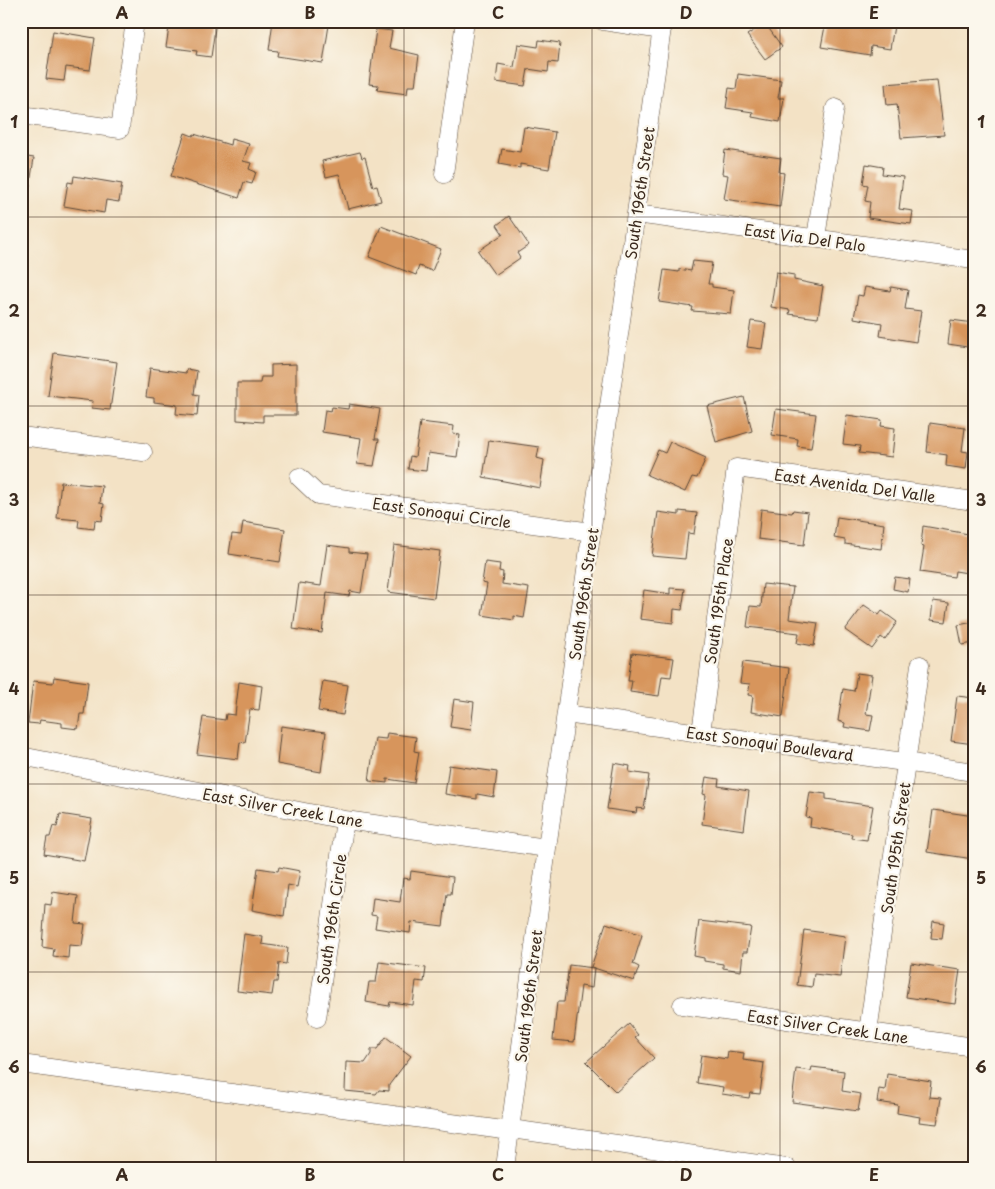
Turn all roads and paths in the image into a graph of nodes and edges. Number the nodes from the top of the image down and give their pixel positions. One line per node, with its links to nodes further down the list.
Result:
1 (135, 21): 6 (street)
2 (465, 21): 7 (street)
3 (603, 21): 4 (street)
4 (663, 25): 8 (street, South 196th Street)
5 (835, 108): 9 (street)
6 (21, 115)
7 (444, 174)
8 (636, 214): 9 (street, East Via Del Palo); 16 (street, South 196th Street)
9 (816, 238): 10 (street, East Via Del Palo)
10 (974, 260)
11 (21, 436): 12 (street)
12 (143, 452)
13 (736, 468): 15 (street, East Avenida Del Valle); 19 (street, South 195th Place)
14 (299, 477): 16 (street, East Sonoqui Circle)
15 (974, 501)
16 (592, 532): 18 (street, South 196th Street)
17 (920, 665): 21 (street, South 195th Street)
18 (566, 714): 19 (street, East Sonoqui Boulevard); 24 (street, South 196th Street)
19 (700, 733): 21 (street, East Sonoqui Boulevard)
20 (21, 756): 23 (street, East Silver Creek Lane)
21 (907, 762): 22 (street, East Sonoqui Boulevard); 27 (street, South 195th Street)
22 (974, 772)
23 (344, 820): 24 (street, East Silver Creek Lane); 26 (street, South 196th Circle)
24 (547, 848): 30 (street, South 196th Street)
25 (682, 1005): 27 (street, East Silver Creek Lane)
26 (317, 1018)
27 (868, 1032): 28 (street, East Silver Creek Lane)
28 (974, 1047)
29 (21, 1064): 30 (street)
30 (510, 1130): 31 (street, South 196th Street); 32 (street)
31 (505, 1168)
32 (787, 1168)

